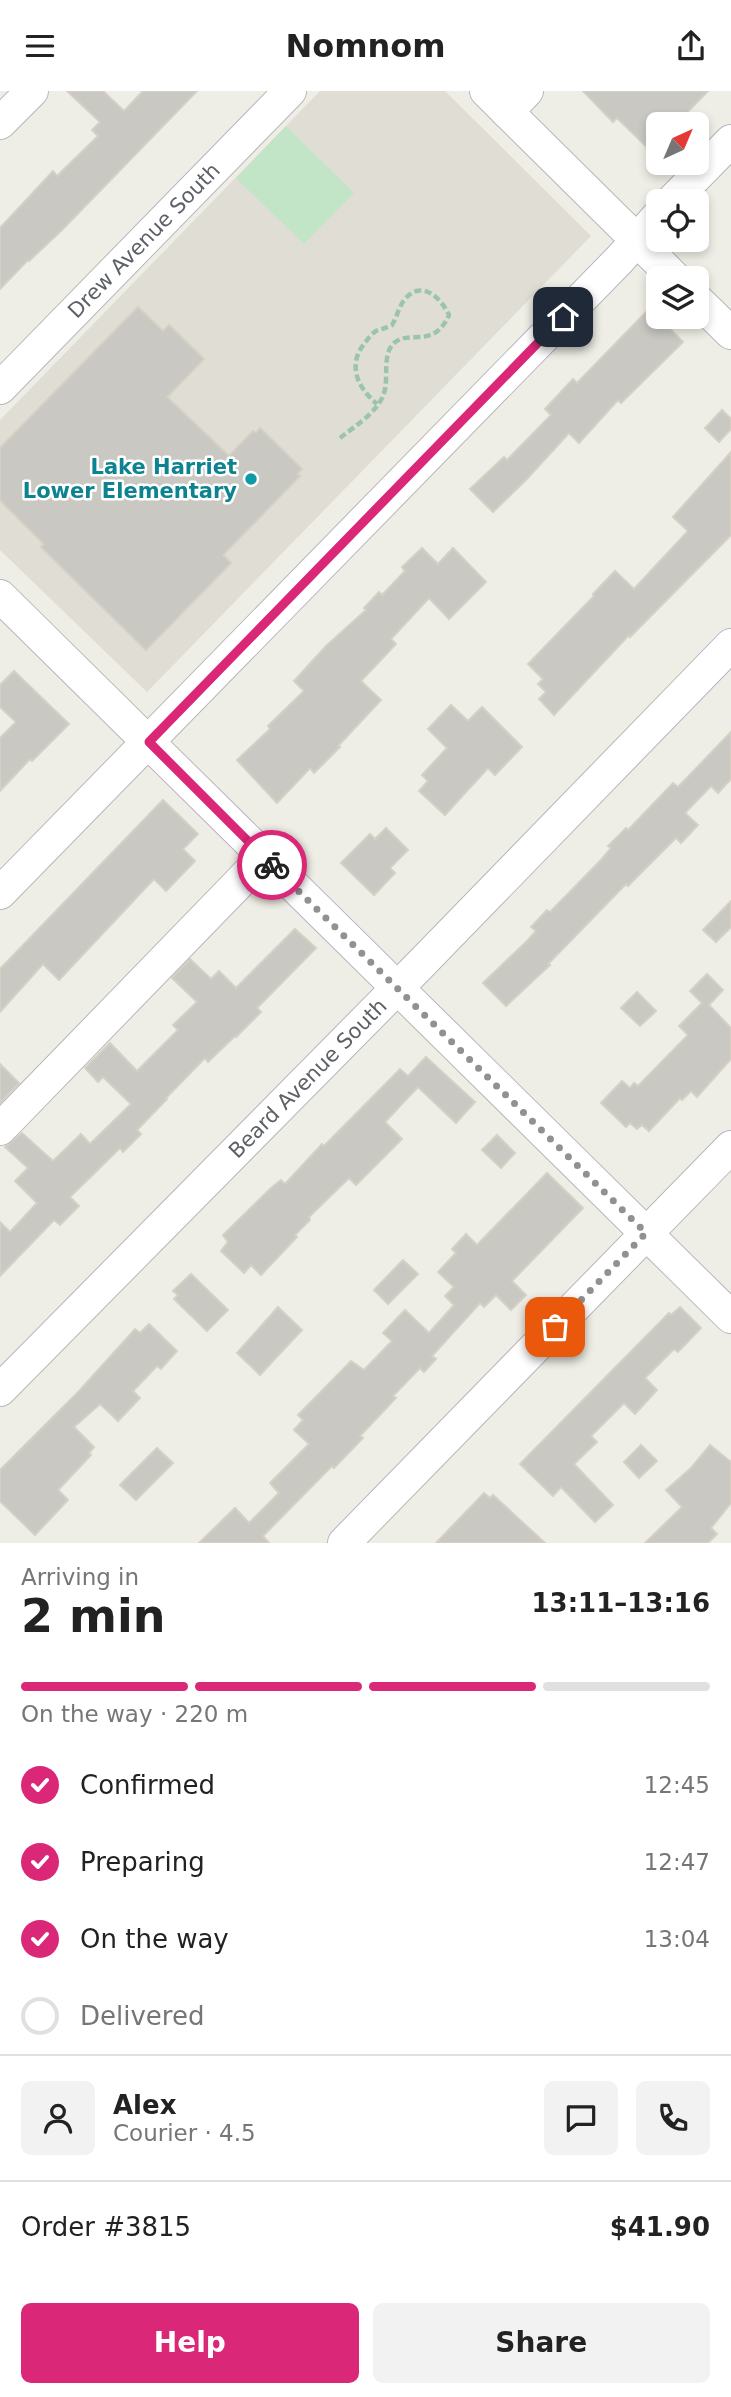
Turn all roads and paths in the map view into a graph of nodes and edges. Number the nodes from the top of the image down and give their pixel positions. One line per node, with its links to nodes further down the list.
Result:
1 (32, 91): 4 (street)
2 (289, 91): 12 (street, Drew Avenue South)
3 (507, 98): 8 (street)
4 (0, 123)
5 (731, 141): 6 (street)
6 (684, 189)
7 (646, 230): 8 (street)
8 (637, 241): 9 (street); 17 (street)
9 (663, 266)
10 (709, 312): 11 (street)
11 (731, 333)
12 (0, 388)
13 (377, 404): 13 (path); 14 (path)
14 (340, 438)
15 (6, 613): 17 (street)
16 (731, 645): 20 (street, Beard Avenue South)
17 (149, 742): 18 (street); 19 (street)
18 (264, 857): 20 (street); 21 (street)
19 (0, 893)
20 (397, 988): 23 (street); 25 (street, Beard Avenue South)
21 (0, 1129)
22 (731, 1147): 23 (street)
23 (646, 1233): 24 (street); 26 (street)
24 (731, 1317)
25 (0, 1390)
26 (344, 1543)

